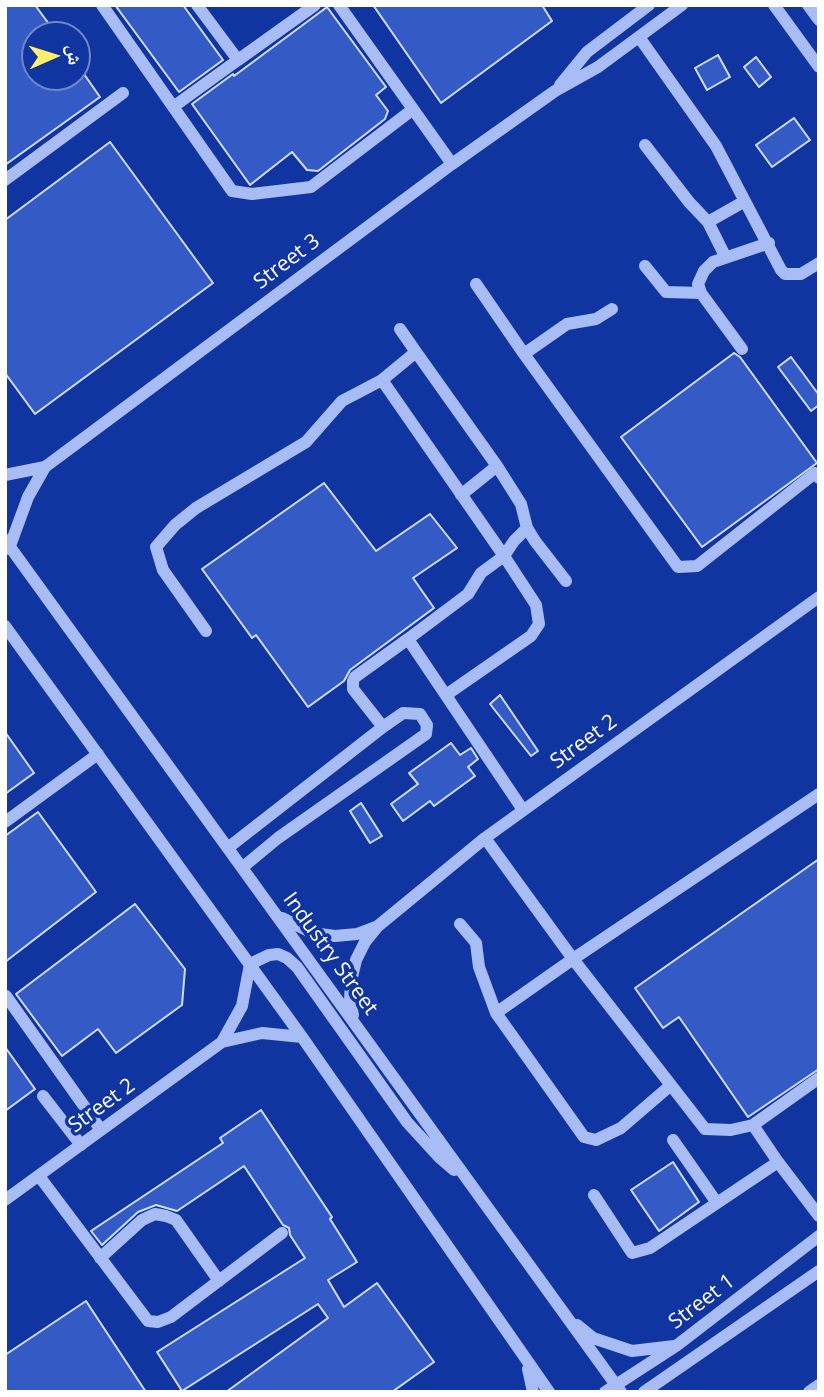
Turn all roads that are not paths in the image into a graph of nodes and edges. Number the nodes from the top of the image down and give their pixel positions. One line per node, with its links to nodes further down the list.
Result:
1 (102, 5): 16 (street)
2 (198, 5): 12 (street)
3 (315, 5): 12 (street)
4 (339, 5): 17 (street)
5 (649, 5): 14 (street, Street 3)
6 (682, 5): 11 (street, Street 3)
7 (767, 5): 9 (street)
8 (808, 5): 10 (street)
9 (777, 9): 13 (street)
10 (819, 20)
11 (639, 37): 14 (street, Street 3); 21 (street)
12 (237, 60): 16 (street)
13 (819, 67)
14 (555, 90): 19 (street, Street 3)
15 (123, 93): 20 (street)
16 (173, 107): 17 (street)
17 (412, 110): 19 (street)
18 (645, 145): 22 (street)
19 (452, 163): 36 (street, Street 3)
20 (5, 180)
21 (745, 201): 22 (street); 23 (street)
22 (708, 222): 24 (street)
23 (769, 243): 24 (street); 25 (street)
24 (725, 256): 28 (street)
25 (819, 263)
26 (645, 266): 28 (street)
27 (476, 284): 33 (street)
28 (701, 293): 31 (street)
29 (612, 309): 33 (street)
30 (400, 329): 32 (street)
31 (742, 349)
32 (416, 352): 34 (street); 35 (street)
33 (524, 354): 37 (street)
34 (382, 380): 39 (street); 46 (street)
35 (497, 466): 39 (street); 40 (street)
36 (45, 467): 38 (street, Street 3); 41 (street, Street 3)
37 (818, 474)
38 (5, 475)
39 (461, 495): 42 (street)
40 (527, 528): 42 (street); 43 (street)
41 (7, 545): 55 (street, Industry Street)
42 (503, 556): 47 (street); 48 (street)
43 (566, 581)
44 (819, 597): 52 (street, Street 2)
45 (5, 626): 50 (street)
46 (206, 631)
47 (408, 639): 48 (street); 49 (street)
48 (446, 695): 52 (street)
49 (383, 727): 55 (street); 56 (street)
50 (98, 754): 53 (street); 61 (street)
51 (819, 794): 60 (street)
52 (523, 810): 54 (street, Street 2)
53 (5, 822)
54 (485, 838): 59 (street, Street 2); 60 (street)
55 (229, 848): 56 (street, Industry Street)
56 (243, 867): 57 (street, Industry Street)
57 (278, 916): 59 (street, Street 2); 64 (street, Industry Street)
58 (460, 924): 63 (street)
59 (378, 926): 64 (street, Street 2)
60 (573, 959): 63 (street); 68 (street)
61 (250, 964): 65 (street); 66 (street, Street 2); 76 (street)
62 (6, 996): 71 (street)
63 (496, 1013): 68 (street)
64 (355, 1021): 76 (street, Industry Street)
65 (302, 1037): 66 (street, Street 2); 88 (street)
66 (222, 1042): 71 (street, Street 2)
67 (819, 1078): 70 (street)
68 (671, 1086): 70 (street)
69 (43, 1096): 73 (street)
70 (753, 1125): 74 (street)
71 (101, 1130): 73 (street, Street 2)
72 (673, 1140): 79 (street)
73 (82, 1144): 75 (street, Street 2)
74 (778, 1162): 79 (street); 80 (street)
75 (39, 1175): 78 (street, Street 2); 83 (street)
76 (468, 1181): 86 (street, Industry Street)
77 (594, 1195): 79 (street)
78 (5, 1200)
79 (717, 1203)
80 (819, 1216)
81 (282, 1233): 85 (street)
82 (819, 1236): 87 (street, Street 1)
83 (100, 1258): 85 (street); 85 (street)
84 (819, 1272): 94 (street, Street 1)
85 (219, 1281)
86 (563, 1314): 87 (street); 90 (street, Industry Street)
87 (676, 1346): 90 (street, Street 1)
88 (523, 1356): 91 (street); 92 (street)
89 (819, 1385): 95 (street)
90 (619, 1388): 93 (street, Street 1)
91 (533, 1392)
92 (549, 1392)
93 (605, 1392)
94 (644, 1392)
95 (809, 1392)

